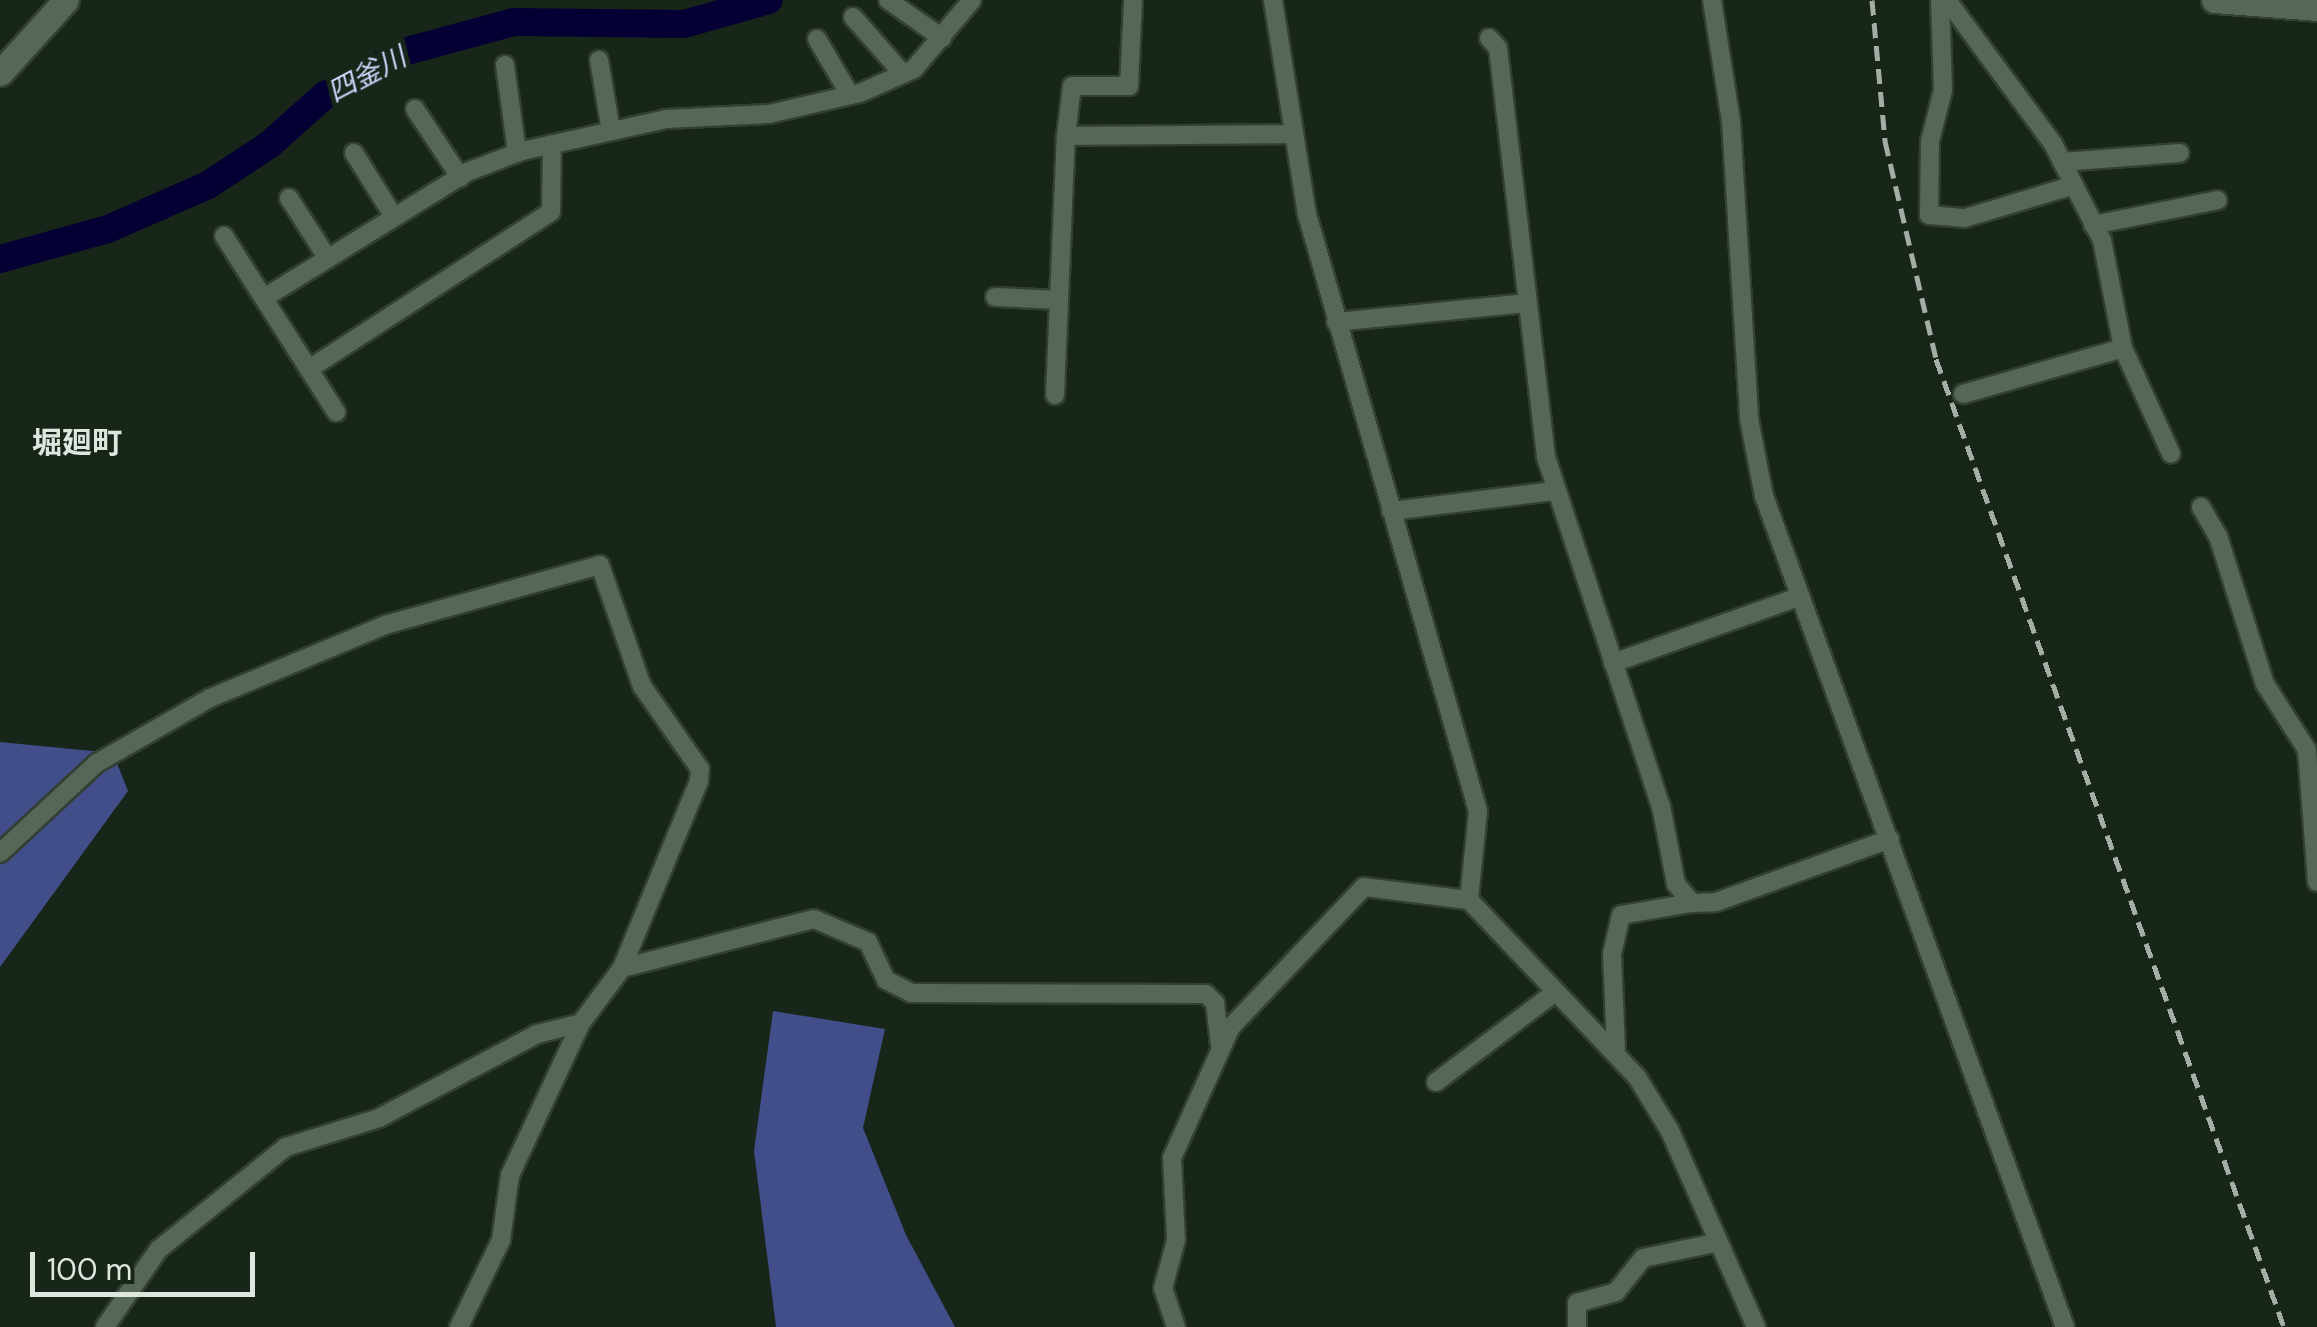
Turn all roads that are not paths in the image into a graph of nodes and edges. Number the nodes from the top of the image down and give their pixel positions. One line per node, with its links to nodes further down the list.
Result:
1 (66, 0): 18 (street)
2 (888, 0): 13 (street)
3 (972, 0): 13 (street)
4 (1133, 0): 24 (street)
5 (1273, 0): 23 (street)
6 (1712, 0): 52 (street)
7 (1940, 0): 31 (street)
8 (1947, 0): 29 (street)
9 (2214, 0): 10 (street)
10 (2256, 3): 11 (street)
11 (2317, 8)
12 (854, 17): 19 (street)
13 (942, 38): 19 (street)
14 (1489, 38): 41 (street)
15 (817, 39): 20 (street)
16 (599, 60): 22 (street)
17 (506, 65): 26 (street)
18 (0, 73)
19 (903, 74): 20 (street)
20 (850, 95): 22 (street)
21 (415, 110): 30 (street)
22 (611, 131): 25 (street)
23 (1294, 134): 24 (street); 42 (street)
24 (1066, 136): 40 (street)
25 (552, 144): 26 (street); 44 (street)
26 (517, 153): 30 (street)
27 (2180, 153): 29 (street)
28 (354, 154): 34 (street)
29 (2062, 162): 31 (street)
30 (460, 176): 34 (street)
31 (2074, 185): 35 (street)
32 (289, 198): 37 (street)
33 (2218, 200): 35 (street)
34 (394, 217): 37 (street)
35 (2094, 224): 43 (street)
36 (224, 236): 39 (street)
37 (328, 258): 39 (street)
38 (995, 297): 40 (street)
39 (264, 298): 44 (street)
40 (1060, 300): 46 (street)
41 (1528, 303): 42 (street); 49 (street)
42 (1336, 322): 51 (street)
43 (2123, 348): 45 (street); 48 (street)
44 (309, 369): 47 (street)
45 (1962, 394)
46 (1056, 395)
47 (336, 412)
48 (2172, 454)
49 (1555, 491): 51 (street); 53 (street)
50 (2201, 506): 56 (street)
51 (1391, 511): 57 (street)
52 (1798, 596): 53 (street); 54 (street)
53 (1613, 663): 58 (street)
54 (1890, 839): 58 (street); 71 (street)
55 (0, 853): 59 (street)
56 (2317, 882)
57 (1469, 900): 60 (street); 62 (street)
58 (1692, 902): 63 (street)
59 (622, 968): 61 (street); 62 (street)
60 (1554, 994): 63 (street); 64 (street)
61 (581, 1024): 66 (street); 67 (street)
62 (1220, 1045): 68 (street)
63 (1616, 1049): 65 (street)
64 (1436, 1082)
65 (1714, 1243): 69 (street); 70 (street)
66 (106, 1327)
67 (459, 1327)
68 (1176, 1327)
69 (1577, 1327)
70 (1756, 1327)
71 (2065, 1327)

